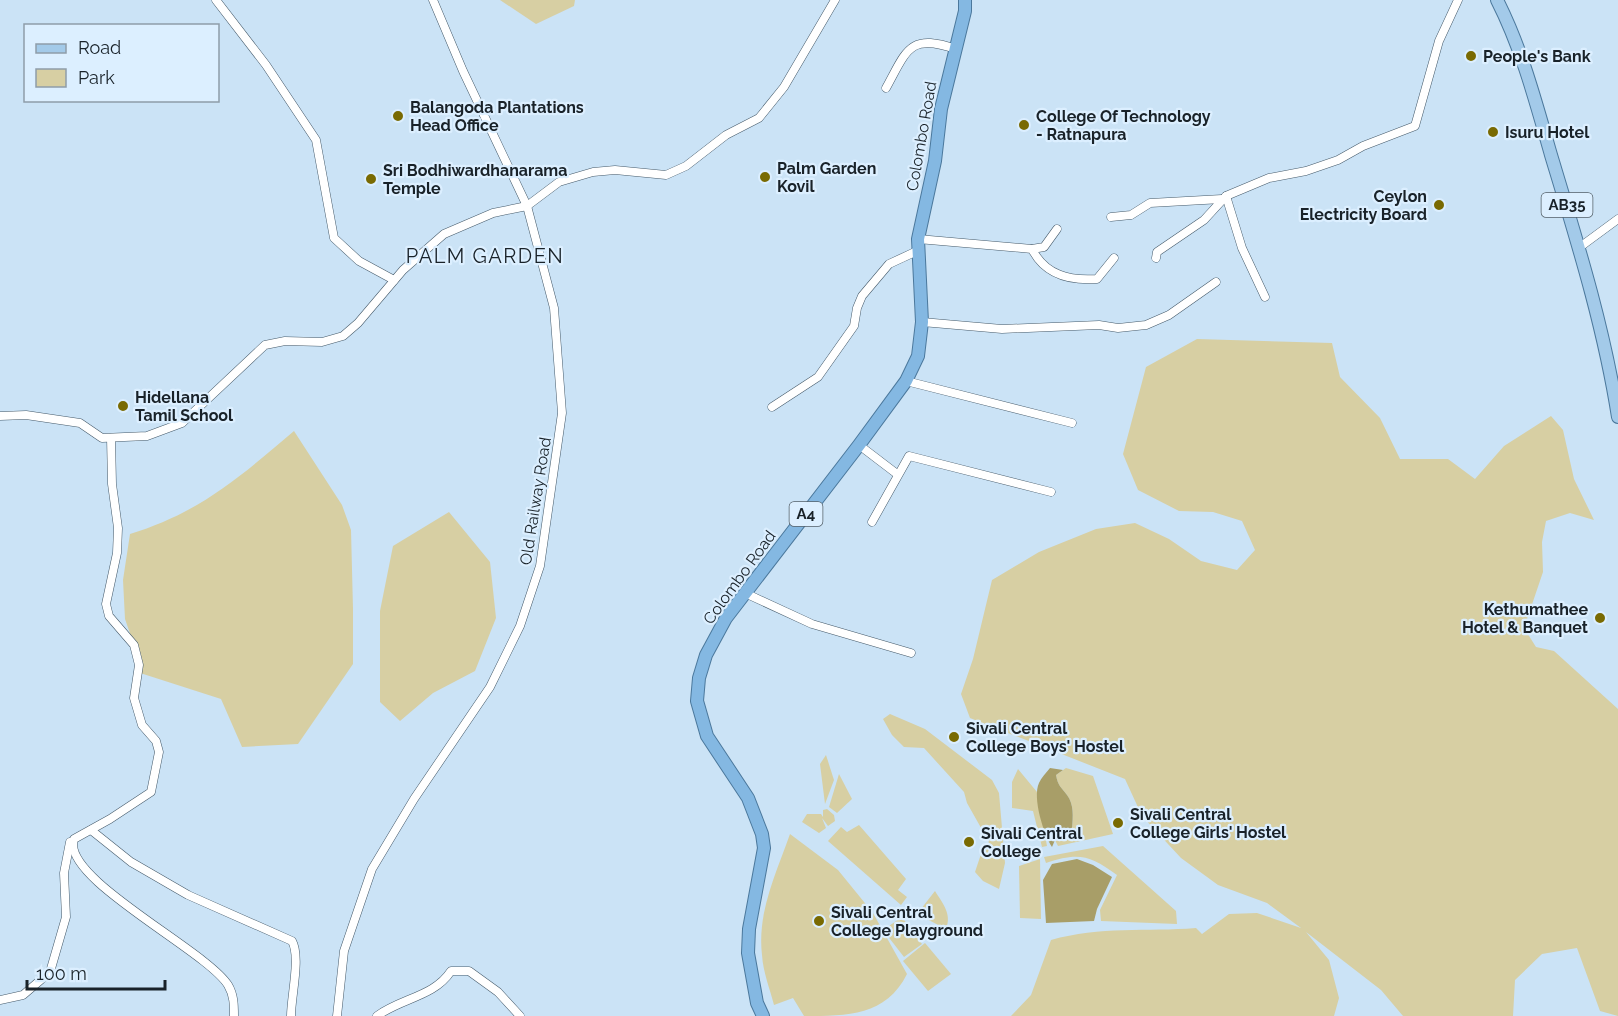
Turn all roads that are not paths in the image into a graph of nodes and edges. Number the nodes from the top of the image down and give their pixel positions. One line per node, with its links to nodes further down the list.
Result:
1 (216, 0): 19 (street)
2 (434, 0): 10 (street, Old Railway Road)
3 (835, 0): 10 (street)
4 (965, 0): 7 (highway, Colombo Road / A4)
5 (1458, 0): 9 (street)
6 (1497, 0): 15 (main road, AB35)
7 (956, 49): 8 (street); 14 (highway, Colombo Road / A4)
8 (886, 88)
9 (1224, 197): 11 (street); 18 (street); 21 (street)
10 (527, 206): 19 (street); 41 (street, Old Railway Road)
11 (1111, 217)
12 (1618, 219): 15 (street)
13 (1057, 229): 16 (street)
14 (918, 245): 16 (street); 22 (highway, Colombo Road / A4); 25 (street)
15 (1580, 247): 23 (main road, AB35)
16 (1032, 249): 17 (street)
17 (1114, 258)
18 (1156, 258)
19 (394, 280): 29 (street)
20 (1216, 282): 22 (street)
21 (1265, 297)
22 (922, 322): 24 (highway, Colombo Road / A4)
23 (1615, 374): 27 (main road, AB35)
24 (906, 381): 28 (street); 30 (highway, Colombo Road / A4)
25 (772, 407)
26 (0, 416): 29 (street)
27 (1618, 417)
28 (1072, 423)
29 (111, 438): 36 (street)
30 (860, 445): 31 (street); 34 (highway, Colombo Road / A4)
31 (897, 474): 32 (street); 33 (street)
32 (1051, 492)
33 (872, 522)
34 (747, 594): 35 (street); 44 (highway, Colombo Road / A4)
35 (911, 653)
36 (91, 830): 37 (street); 40 (street)
37 (74, 839): 38 (street); 39 (street)
38 (0, 1000)
39 (234, 1016)
40 (291, 1016)
41 (337, 1016)
42 (377, 1016): 43 (street)
43 (520, 1016)
44 (763, 1016)

